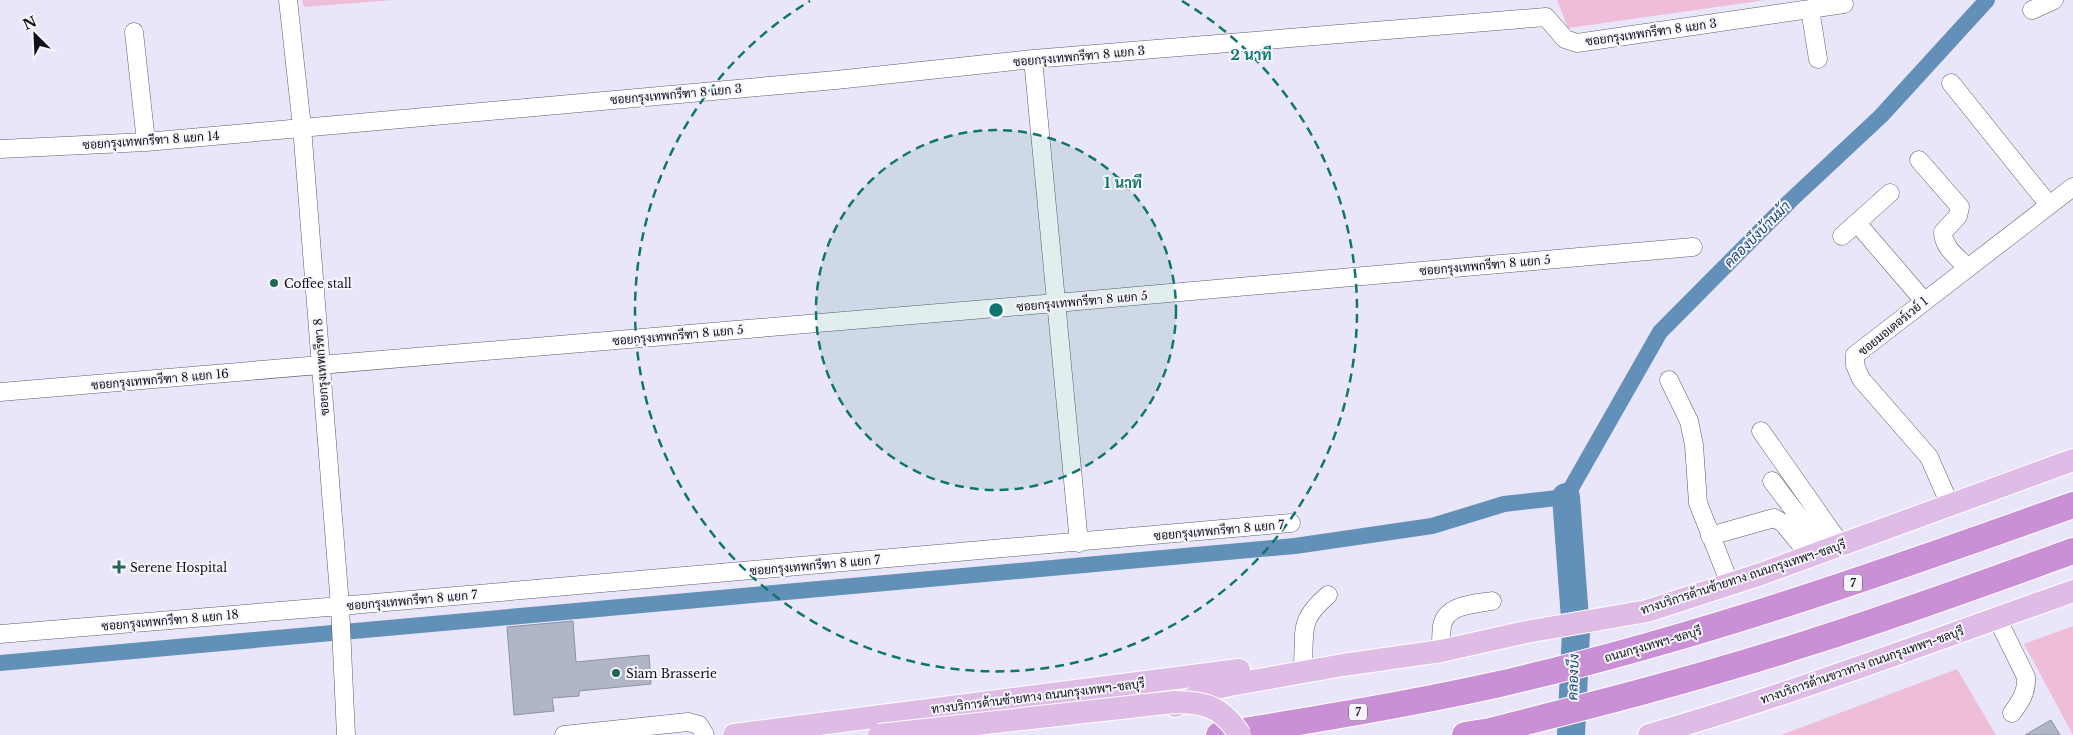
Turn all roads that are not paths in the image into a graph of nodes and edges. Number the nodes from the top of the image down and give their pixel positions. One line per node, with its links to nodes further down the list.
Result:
1 (288, 0): 11 (street, ซอยกรุงเทพกรีฑา 8)
2 (2054, 0): 6 (street)
3 (1844, 4): 5 (street, ซอยกรุงเทพกรีฑา 8 แยก 3)
4 (1545, 8): 5 (street, ซอยกรุงเทพกรีฑา 8 แยก 3); 8 (street, ซอยกรุงเทพกรีฑา 8 แยก 3)
5 (1810, 9): 9 (street)
6 (2032, 10)
7 (134, 32): 12 (street)
8 (1033, 59): 11 (street, ซอยกรุงเทพกรีฑา 8 แยก 3); 23 (street)
9 (1818, 59)
10 (1951, 84): 17 (street)
11 (302, 127): 12 (street, ซอยกรุงเทพกรีฑา 8 แยก 14); 24 (street, ซอยกรุงเทพกรีฑา 8)
12 (146, 142): 13 (street, ซอยกรุงเทพกรีฑา 8 แยก 14)
13 (0, 149)
14 (1919, 160): 21 (street)
15 (2073, 187): 17 (street, ซอยมอเตอร์เวย์ 1)
16 (1890, 192): 18 (street)
17 (2049, 205): 21 (street, ซอยมอเตอร์เวย์ 1)
18 (1857, 223): 19 (street); 22 (street)
19 (1842, 236)
20 (1693, 247): 23 (street, ซอยกรุงเทพกรีฑา 8 แยก 5)
21 (1967, 267): 22 (street, ซอยมอเตอร์เวย์ 1)
22 (1924, 301): 30 (street, ซอยมอเตอร์เวย์ 1)
23 (1056, 303): 24 (street, ซอยกรุงเทพกรีฑา 8 แยก 5); 34 (street)
24 (321, 365): 26 (street, ซอยกรุงเทพกรีฑา 8 แยก 16); 41 (street, ซอยกรุงเทพกรีฑา 8)
25 (1669, 380): 33 (street)
26 (0, 392)
27 (1761, 431): 35 (street)
28 (2073, 460): 30 (main road, ทางบริการด้านซ้ายทาง ถนนกรุงเทพฯ-ชลบุรี)
29 (1772, 480): 35 (street)
30 (1950, 505): 35 (main road, ทางบริการด้านซ้ายทาง ถนนกรุงเทพฯ-ชลบุรี)
31 (2073, 505): 55 (highway, ถนนกรุงเทพฯ-ชลบุรี / 7)
32 (1291, 523): 34 (street, ซอยกรุงเทพกรีฑา 8 แยก 7)
33 (1710, 536): 35 (street); 37 (street)
34 (1078, 543): 41 (street, ซอยกรุงเทพกรีฑา 8 แยก 7)
35 (1825, 550): 37 (main road, ทางบริการด้านซ้ายทาง ถนนกรุงเทพฯ-ชลบุรี)
36 (2073, 551): 48 (highway)
37 (1730, 584): 44 (main road, ทางบริการด้านซ้ายทาง ถนนกรุงเทพฯ-ชลบุรี)
38 (2073, 591): 42 (main road, ทางบริการด้านขวาทาง ถนนกรุงเทพฯ-ชลบุรี)
39 (1328, 596): 45 (street)
40 (1492, 601): 44 (street)
41 (340, 611): 43 (street, ซอยกรุงเทพกรีฑา 8 แยก 18); 49 (street, ซอยกรุงเทพกรีฑา 8)
42 (1997, 618): 47 (street); 57 (main road, ทางบริการด้านขวาทาง ถนนกรุงเทพฯ-ชลบุรี)
43 (0, 634)
44 (1441, 651): 46 (main road, ทางบริการด้านซ้ายทาง ถนนกรุงเทพฯ-ชลบุรี)
45 (1303, 664): 46 (main road, ทางบริการด้านซ้ายทาง ถนนกรุงเทพฯ-ชลบุรี); 52 (main road, ทางบริการด้านซ้ายทาง ถนนกรุงเทพฯ-ชลบุรี)
46 (1343, 666): 54 (main road, ทางบริการด้านซ้ายทาง ถนนกรุงเทพฯ-ชลบุรี)
47 (2012, 713)
48 (1478, 733)
49 (346, 735)
50 (564, 735): 51 (street)
51 (705, 735)
52 (734, 735)
53 (879, 735): 56 (main road, bridge)
54 (960, 735)
55 (1219, 735)
56 (1240, 735)
57 (1649, 735)

